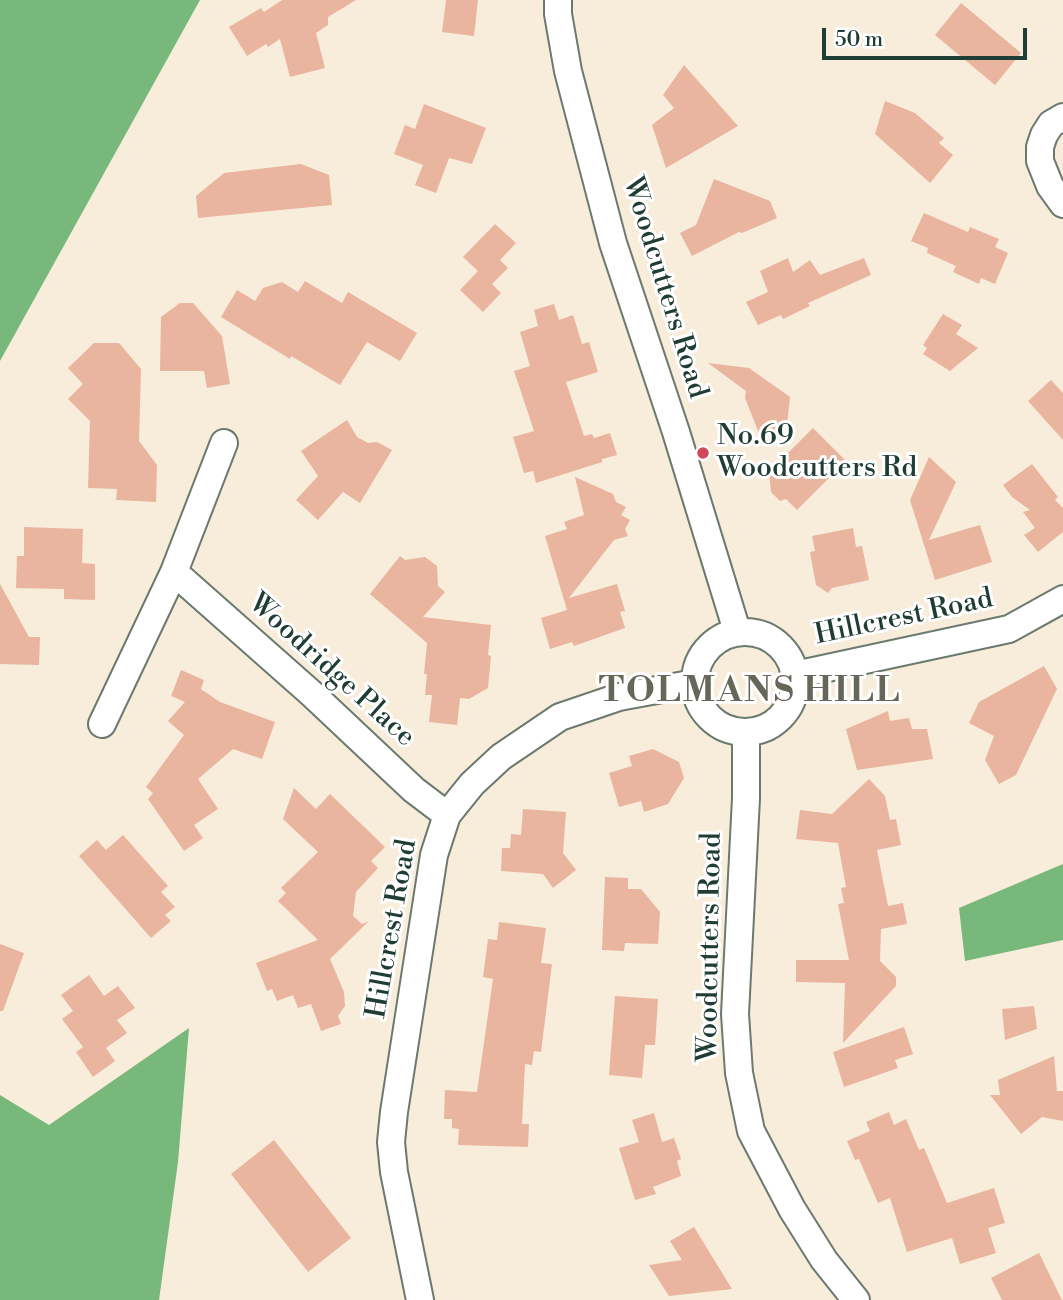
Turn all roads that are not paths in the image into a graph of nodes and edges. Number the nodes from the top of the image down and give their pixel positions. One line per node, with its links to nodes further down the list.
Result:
1 (558, 0): 7 (street, Woodcutters Road)
2 (1063, 117): 3 (street)
3 (1063, 204)
4 (224, 443): 5 (street)
5 (174, 572): 10 (street); 12 (street, Woodridge Place)
6 (1063, 599): 8 (street, Hillcrest Road)
7 (737, 631): 8 (street); 9 (street)
8 (795, 675): 11 (street)
9 (695, 683): 11 (street); 12 (street, Hillcrest Road)
10 (102, 724)
11 (746, 732): 14 (street, Woodcutters Road)
12 (447, 815): 13 (street, Hillcrest Road)
13 (420, 1300)
14 (856, 1300)

